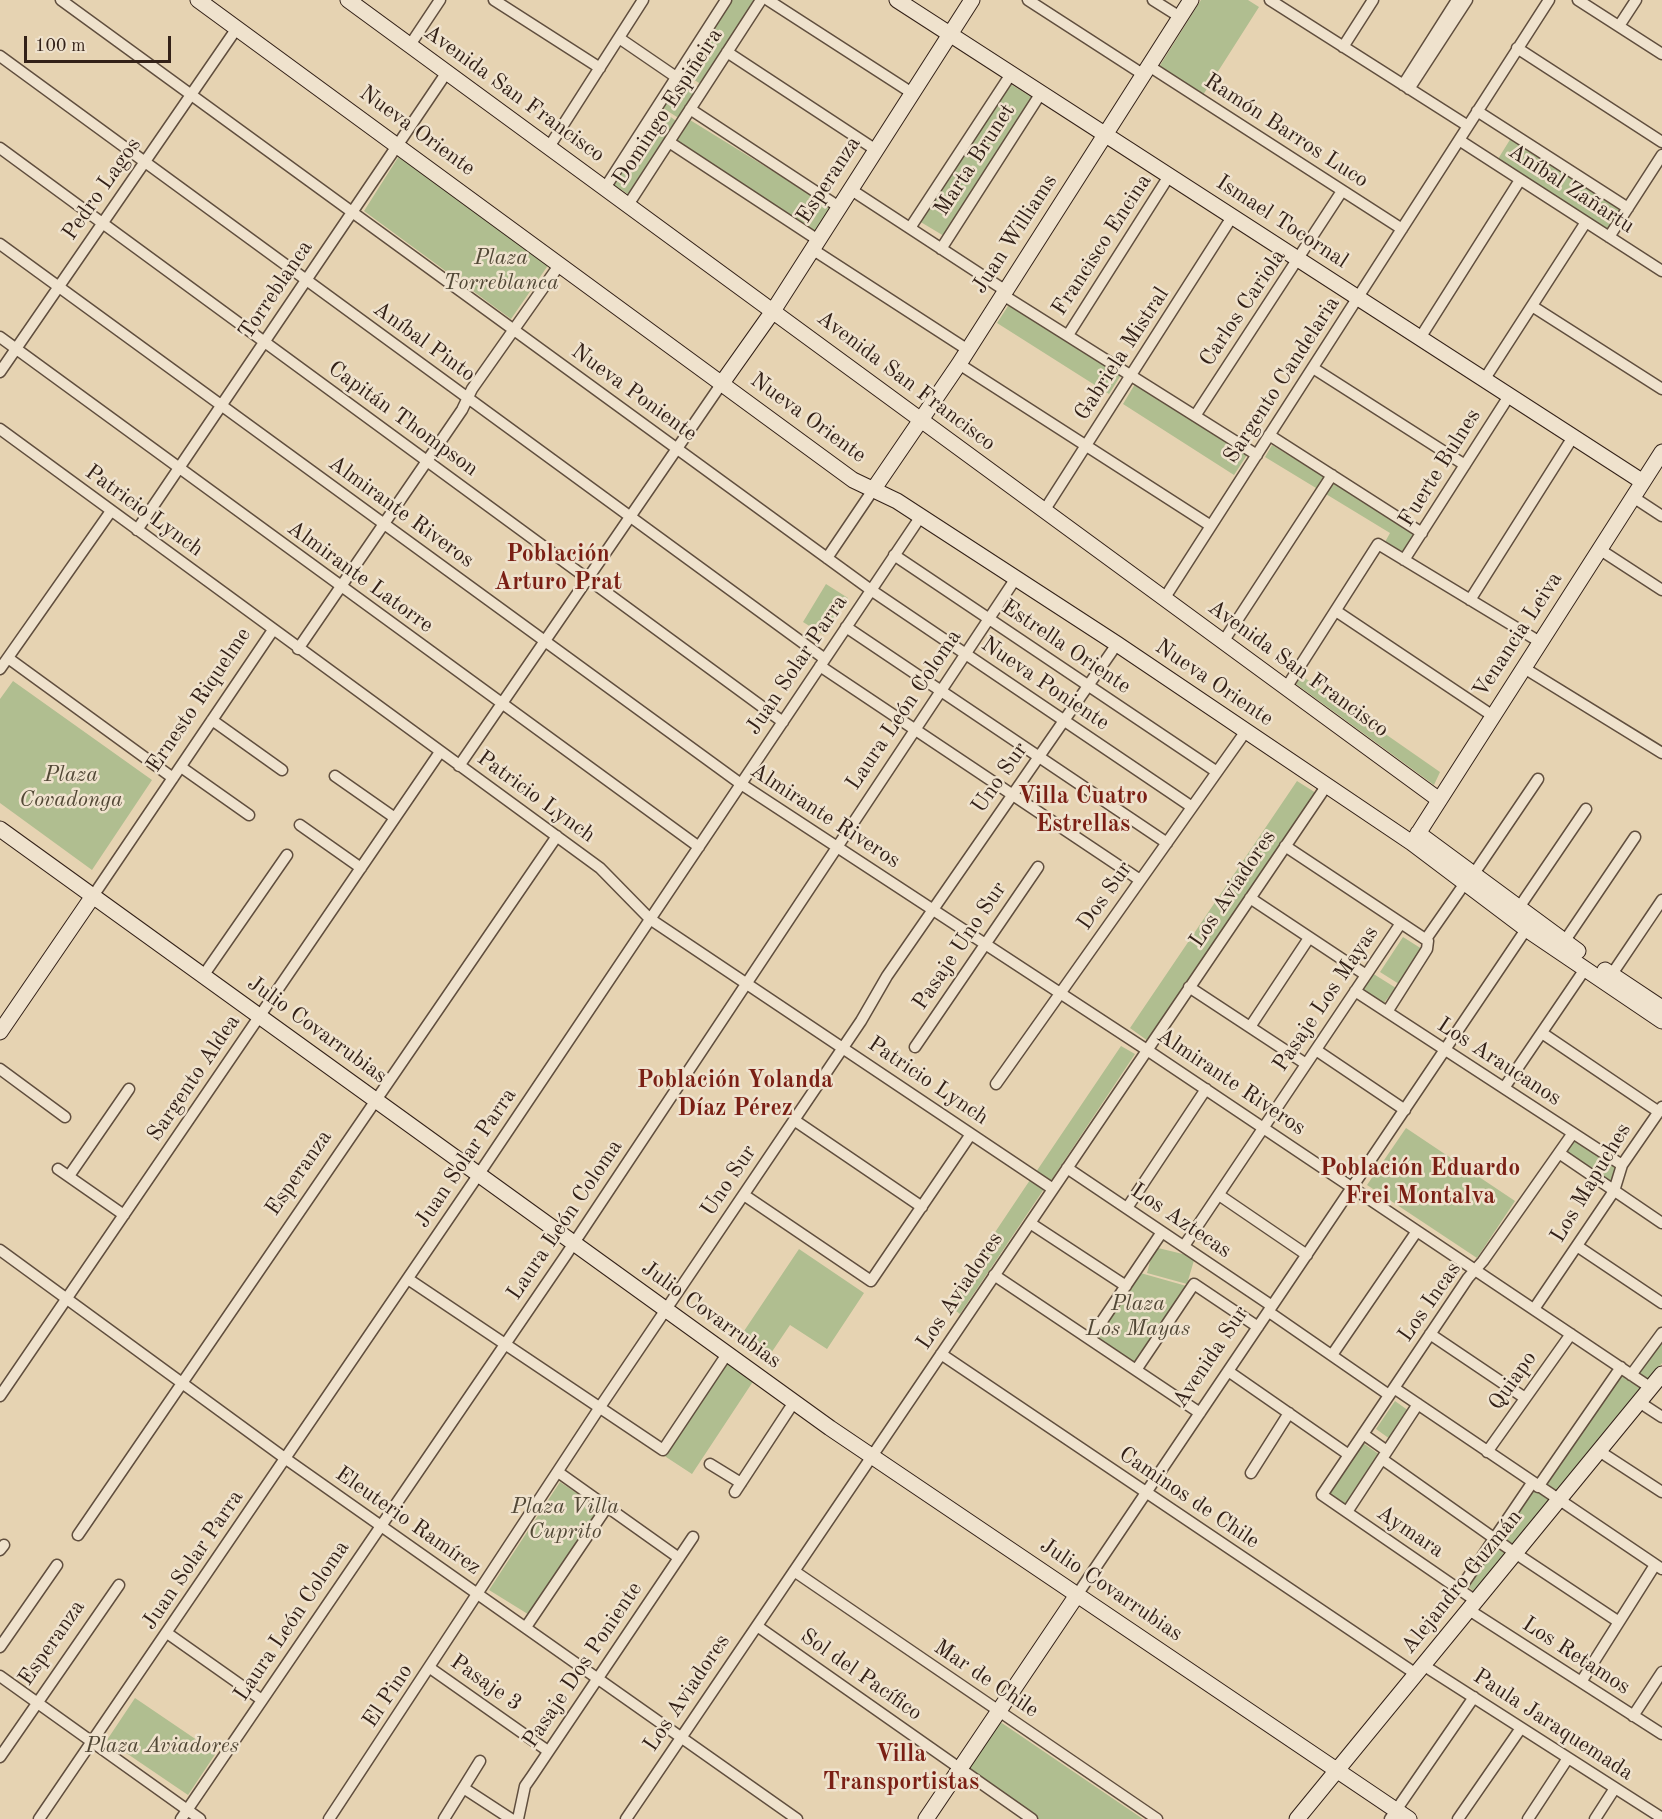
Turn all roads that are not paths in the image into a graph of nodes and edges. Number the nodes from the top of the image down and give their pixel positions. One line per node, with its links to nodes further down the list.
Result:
1 (62, 0): 41 (street, Nueva Poniente)
2 (198, 0): 24 (street, Nueva Oriente)
3 (348, 0): 27 (street, Avenida San Francisco)
4 (440, 0): 27 (street)
5 (494, 0): 33 (street)
6 (643, 0): 26 (street)
7 (726, 0): 37 (street, Domingo Espiñeira)
8 (761, 0): 30 (street, Domingo Espiñeira)
9 (768, 0): 39 (street)
10 (897, 0): 25 (street, Ismael Tocornal)
11 (972, 0): 25 (street, Esperanza)
12 (1028, 0): 34 (street, Ramón Barros Luco)
13 (1153, 0): 22 (street)
14 (1191, 0): 22 (street, Juan Williams)
15 (1373, 0): 28 (street)
16 (1457, 0): 38 (street)
17 (1467, 0): 38 (street)
18 (1549, 0): 29 (street, Sargento Candelaria)
19 (1578, 0): 23 (street)
20 (1636, 0): 23 (street)
21 (1279, 2): 28 (street)
22 (1180, 17): 34 (street, Juan Williams)
23 (1619, 26): 31 (street)
24 (237, 28): 41 (street, Pedro Lagos); 49 (street, Nueva Oriente)
25 (950, 34): 36 (street, Ismael Tocornal); 39 (street, Esperanza)
26 (619, 38): 33 (street); 37 (street)
27 (410, 45): 35 (street, Avenida San Francisco)
28 (1343, 46): 38 (street)
29 (1517, 48): 43 (street, Sargento Candelaria); 48 (street)
30 (727, 52): 42 (street, Domingo Espiñeira); 52 (street)
31 (1662, 54)
32 (0, 56): 54 (street, Aníbal Pinto)
33 (600, 68): 50 (street)
34 (1146, 70): 45 (street, Juan Williams); 59 (street, Ramón Barros Luco)
35 (447, 72): 49 (street, Torreblanca); 50 (street, Avenida San Francisco)
36 (1011, 74): 40 (street, Ismael Tocornal); 67 (street, Marta Brunet)
37 (676, 78): 57 (street, Domingo Espiñeira)
38 (1406, 87): 44 (street)
39 (912, 93): 52 (street, Esperanza)
40 (1041, 93): 45 (street, Ismael Tocornal); 72 (street, Marta Brunet)
41 (191, 94): 54 (street, Pedro Lagos); 63 (street, Nueva Poniente)
42 (690, 110): 47 (street, Domingo Espiñeira); 61 (street)
43 (1477, 111): 44 (street, Sargento Candelaria); 62 (street, Aníbal Zañartu)
44 (1468, 126): 46 (street, Sargento Candelaria)
45 (1105, 135): 55 (street, Ismael Tocornal); 78 (street, Juan Williams)
46 (1459, 140): 56 (street, Aníbal Zañartu); 68 (street, Sargento Candelaria)
47 (669, 142): 60 (street, Domingo Espiñeira); 71 (street)
48 (1662, 142)
49 (398, 145): 63 (street, Torreblanca); 74 (street, Nueva Oriente)
50 (549, 147): 57 (street, Avenida San Francisco)
51 (0, 148): 66 (street, Capitán Thompson)
52 (876, 150): 58 (street, Esperanza)
53 (1662, 155): 62 (street)
54 (144, 162): 66 (street, Pedro Lagos); 76 (street, Aníbal Pinto)
55 (1169, 176): 64 (street, Ismael Tocornal); 83 (street, Francisco Encina)
56 (1520, 180): 65 (street, Aníbal Zañartu); 85 (street)
57 (605, 188): 60 (street, Avenida San Francisco)
58 (850, 189): 61 (street, Esperanza); 67 (street)
59 (1342, 191): 68 (street, Ramón Barros Luco); 73 (street, Carlos Cariola)
60 (628, 205): 81 (street, Avenida San Francisco)
61 (839, 207): 71 (street, Esperanza)
62 (1628, 208): 69 (street)
63 (352, 212): 76 (street, Torreblanca); 82 (street, Nueva Poniente)
64 (1232, 217): 73 (street, Ismael Tocornal); 92 (street, Gabriela Mistral)
65 (1586, 222): 69 (street, Aníbal Zañartu); 80 (street, Fuerte Bulnes)
66 (103, 223): 77 (street, Pedro Lagos); 86 (street, Capitán Thompson)
67 (910, 228): 72 (street)
68 (1402, 229): 79 (street, Sargento Candelaria)
69 (1610, 237): 75 (street, Aníbal Zañartu)
70 (0, 244): 77 (street, Almirante Riveros)
71 (815, 245): 81 (street, Esperanza); 88 (street)
72 (941, 249): 78 (street)
73 (1297, 259): 79 (street, Ismael Tocornal); 99 (street, Carlos Cariola)
74 (560, 264): 82 (street); 94 (street, Nueva Oriente)
75 (1662, 271)
76 (306, 280): 86 (street, Torreblanca); 97 (street, Aníbal Pinto)
77 (59, 287): 87 (street, Pedro Lagos); 98 (street, Almirante Riveros)
78 (1005, 293): 83 (street); 88 (street, Juan Williams)
79 (1357, 298): 85 (street, Ismael Tocornal); 90 (street, Sargento Candelaria)
80 (1532, 306): 93 (street, Fuerte Bulnes); 95 (street)
81 (773, 310): 94 (street, Esperanza); 100 (street, Avenida San Francisco)
82 (514, 330): 97 (street); 105 (street, Nueva Poniente)
83 (1068, 335): 92 (street)
84 (0, 337): 87 (street, Almirante Latorre)
85 (1420, 338): 93 (street, Ismael Tocornal)
86 (265, 342): 98 (street, Torreblanca); 108 (street, Capitán Thompson)
87 (16, 349): 91 (street, Pedro Lagos); 110 (street, Almirante Latorre)
88 (968, 350): 89 (street, Juan Williams)
89 (959, 364): 100 (street, Juan Williams); 104 (street)
90 (1313, 368): 102 (street, Sargento Candelaria); 109 (street)
91 (0, 372)
92 (1131, 375): 99 (street); 104 (street, Gabriela Mistral)
93 (1484, 380): 96 (street, Ismael Tocornal)
94 (722, 383): 105 (street); 113 (street, Nueva Oriente)
95 (1662, 389)
96 (1509, 396): 103 (street, Ismael Tocornal); 109 (street, Fuerte Bulnes)
97 (468, 398): 108 (street); 119 (street, Aníbal Pinto)
98 (221, 405): 110 (street, Torreblanca); 120 (street, Almirante Riveros)
99 (1195, 416): 107 (street)
100 (921, 421): 113 (street, Juan Williams); 116 (street, Avenida San Francisco)
101 (0, 429): 115 (street, Patricio Lynch)
102 (1269, 435): 107 (street, Sargento Candelaria); 111 (street)
103 (1573, 437): 112 (street, Ismael Tocornal); 134 (street)
104 (1086, 446): 116 (street, Gabriela Mistral); 121 (street)
105 (677, 449): 119 (street); 126 (street, Nueva Poniente)
106 (1662, 452): 112 (street, Venancia Leiva)
107 (1257, 455): 121 (street, Sargento Candelaria)
108 (427, 460): 120 (street); 129 (street, Capitán Thompson)
109 (1465, 465): 123 (street, Fuerte Bulnes)
110 (179, 468): 122 (street, Torreblanca); 130 (street, Almirante Latorre)
111 (1332, 475): 123 (street); 140 (street)
112 (1642, 482): 114 (street, Venancia Leiva)
113 (873, 490): 117 (street, Nueva Oriente); 126 (street)
114 (1633, 497): 118 (street); 124 (street, Venancia Leiva)
115 (111, 511): 122 (street, Patricio Lynch); 145 (street)
116 (1044, 512): 133 (street, Avenida San Francisco)
117 (921, 516): 125 (street, Juan Solar Parra); 128 (street, Nueva Oriente)
118 (1662, 516)
119 (630, 517): 129 (street); 146 (street, Aníbal Pinto)
120 (384, 524): 130 (street); 139 (street, Almirante Riveros)
121 (1211, 526): 133 (street, Sargento Candelaria)
122 (137, 530): 138 (street, Patricio Lynch)
123 (1422, 532): 127 (street, Fuerte Bulnes)
124 (1599, 549): 132 (street); 141 (street, Venancia Leiva)
125 (894, 555): 131 (street, Juan Solar Parra); 136 (street, Estrella Oriente)
126 (827, 558): 131 (street, Nueva Poniente)
127 (1404, 560): 134 (street); 135 (street, Fuerte Bulnes)
128 (1016, 578): 136 (street, Laura León Coloma); 142 (street, Nueva Oriente)
129 (588, 579): 139 (street); 156 (street, Capitán Thompson)
130 (341, 587): 143 (street); 152 (street, Almirante Latorre)
131 (871, 590): 137 (street, Juan Solar Parra); 144 (street, Nueva Poniente)
132 (1662, 590)
133 (1164, 599): 140 (street, Avenida San Francisco)
134 (1470, 600): 141 (street)
135 (1336, 611): 150 (street, Fuerte Bulnes); 153 (street)
136 (989, 619): 144 (street, Laura León Coloma); 149 (street, Estrella Oriente)
137 (846, 627): 146 (street, Juan Solar Parra); 151 (street)
138 (273, 630): 143 (street, Patricio Lynch); 154 (street, Ernesto Riquelme)
139 (545, 641): 152 (street); 169 (street, Almirante Riveros)
140 (1223, 642): 150 (street, Avenida San Francisco)
141 (1540, 642): 147 (street, Venancia Leiva)
142 (1117, 644): 149 (street, Uno Sur); 158 (street, Nueva Oriente)
143 (298, 649): 159 (street, Patricio Lynch)
144 (965, 654): 151 (street, Laura León Coloma); 155 (street, Nueva Poniente)
145 (8, 658): 148 (street); 167 (street)
146 (822, 662): 156 (street, Juan Solar Parra); 157 (street, Aníbal Pinto)
147 (1524, 668): 153 (street, Venancia Leiva); 160 (street)
148 (0, 669)
149 (1088, 685): 155 (street, Uno Sur); 165 (street, Estrella Oriente)
150 (1286, 688): 172 (street, Avenida San Francisco)
151 (941, 691): 157 (street, Laura León Coloma); 161 (street)
152 (502, 704): 163 (street); 184 (street, Almirante Latorre)
153 (1493, 716): 172 (street, Venancia Leiva)
154 (212, 720): 162 (street, Ernesto Riquelme); 164 (street)
155 (1064, 720): 161 (street, Uno Sur); 173 (street, Nueva Poniente)
156 (783, 722): 169 (street, Juan Solar Parra)
157 (915, 730): 171 (street, Aníbal Pinto); 185 (street, Laura León Coloma)
158 (1246, 731): 165 (street, Dos Sur); 170 (street, Nueva Oriente)
159 (440, 752): 163 (street, Patricio Lynch); 176 (street, Sargento Aldea)
160 (1662, 753)
161 (1039, 756): 171 (street, Uno Sur); 182 (street)
162 (181, 766): 167 (street, Ernesto Riquelme); 175 (street)
163 (459, 766): 179 (street, Patricio Lynch)
164 (282, 770)
165 (1217, 772): 173 (street, Dos Sur)
166 (335, 776): 176 (street)
167 (173, 778): 191 (street, Ernesto Riquelme)
168 (1538, 779): 189 (street)
169 (741, 784): 184 (street, Juan Solar Parra); 185 (street, Almirante Riveros)
170 (1326, 785): 181 (street, Nueva Oriente); 183 (street, Los Aviadores)
171 (1012, 794): 190 (street, Aníbal Pinto); 195 (street, Uno Sur)
172 (1438, 799): 181 (street, Venancia Leiva)
173 (1192, 807): 182 (street, Dos Sur)
174 (1586, 809): 194 (street)
175 (249, 815)
176 (395, 818): 188 (street, Sargento Aldea)
177 (300, 825): 188 (street)
178 (0, 829): 191 (street, Julio Covarrubias)
179 (557, 836): 196 (street, Patricio Lynch); 228 (street, Esperanza)
180 (1635, 837): 201 (street)
181 (1415, 838): 189 (street)
182 (1167, 843): 190 (street, Dos Sur)
183 (1286, 846): 192 (street, Los Aviadores); 197 (street)
184 (699, 847): 196 (street, Juan Solar Parra)
185 (837, 847): 195 (street, Almirante Riveros); 207 (street, Laura León Coloma)
186 (287, 855): 206 (street)
187 (1038, 867): 202 (street, Pasaje Uno Sur)
188 (361, 868): 212 (street, Sargento Aldea)
189 (1469, 879): 194 (street); 198 (street); 200 (street)
190 (1140, 880): 210 (street, Dos Sur)
191 (93, 896): 206 (street, Julio Covarrubias); 215 (street, Ernesto Riquelme)
192 (1250, 898): 199 (street); 208 (street, Los Aviadores)
193 (1662, 900): 204 (street)
194 (1518, 909): 198 (street)
195 (933, 910): 202 (street, Almirante Riveros); 218 (street, Uno Sur)
196 (650, 919): 207 (street, Patricio Lynch); 240 (street, Juan Solar Parra)
197 (1401, 923): 200 (street); 205 (street, Pasaje Los Mayas)
198 (1530, 924): 201 (street); 203 (street); 221 (street, Avenida Sur)
199 (1310, 938): 205 (street); 214 (street)
200 (1427, 942): 211 (street)
201 (1564, 942): 204 (street)
202 (985, 944): 210 (street, Almirante Riveros); 217 (street, Pasaje Uno Sur)
203 (1585, 969): 213 (street); 216 (street)
204 (1612, 974): 213 (street)
205 (1366, 975): 209 (street, Pasaje Los Mayas)
206 (203, 976): 212 (street, Julio Covarrubias)
207 (746, 984): 218 (street, Patricio Lynch); 254 (street, Laura León Coloma)
208 (1190, 987): 214 (street); 219 (street, Los Aviadores)
209 (1355, 991): 211 (street, Los Araucanos); 220 (street, Pasaje Los Mayas)
210 (1060, 993): 219 (street, Almirante Riveros); 224 (street, Dos Sur)
211 (1387, 1012): 221 (street, Los Araucanos)
212 (260, 1016): 228 (street, Julio Covarrubias); 249 (street, Sargento Aldea)
213 (1662, 1017)
214 (1250, 1027): 222 (street)
215 (0, 1032)
216 (1542, 1033): 225 (street); 229 (street)
217 (915, 1047)
218 (843, 1049): 232 (street, Uno Sur); 235 (street, Patricio Lynch)
219 (1147, 1050): 227 (street, Almirante Riveros); 238 (street, Los Aviadores)
220 (1316, 1050): 222 (street, Pasaje Los Mayas); 230 (street)
221 (1445, 1050): 225 (street, Los Araucanos); 230 (street, Avenida Sur)
222 (1306, 1064): 233 (street, Pasaje Los Mayas)
223 (0, 1069): 231 (street)
224 (996, 1084)
225 (1504, 1088): 234 (street, Los Araucanos)
226 (129, 1089): 241 (street)
227 (1206, 1089): 233 (street, Almirante Riveros); 248 (street)
228 (376, 1100): 240 (street, Julio Covarrubias); 282 (street, Esperanza)
229 (1660, 1109): 237 (street, Los Mapuches)
230 (1405, 1110): 242 (street, Avenida Sur)
231 (65, 1117)
232 (794, 1120): 245 (street, Uno Sur); 247 (street)
233 (1264, 1128): 242 (street, Almirante Riveros); 246 (street, Pasaje Los Mayas)
234 (1573, 1133): 236 (street, Los Incas); 237 (street, Los Araucanos)
235 (971, 1134): 243 (street, Patricio Lynch); 247 (street)
236 (1559, 1153): 244 (street); 259 (street, Los Incas)
237 (1622, 1165): 244 (street, Los Mapuches)
238 (1067, 1167): 243 (street, Los Aviadores); 248 (street, Los Aztecas)
239 (58, 1169): 241 (street)
240 (479, 1174): 254 (street, Julio Covarrubias); 261 (street, Juan Solar Parra)
241 (69, 1176): 249 (street)
242 (1353, 1187): 252 (street, Almirante Riveros); 258 (street, Avenida Sur)
243 (1053, 1188): 250 (street, Los Aviadores)
244 (1614, 1191): 251 (street); 256 (street, Los Mapuches)
245 (744, 1195): 247 (street); 267 (street, Uno Sur)
246 (1219, 1195): 255 (street, Pasaje Los Mayas); 258 (street)
247 (922, 1207)
248 (1127, 1208): 253 (street, Los Aztecas)
249 (124, 1215): 263 (street, Sargento Aldea)
250 (1030, 1223): 260 (street, Los Aviadores); 262 (street)
251 (1662, 1223)
252 (1417, 1231): 259 (street, Almirante Riveros); 276 (street)
253 (1162, 1232): 255 (street, Los Aztecas); 262 (street)
254 (573, 1243): 267 (street, Julio Covarrubias); 273 (street, Laura León Coloma)
255 (1184, 1246): 265 (street, Los Aztecas)
256 (1577, 1246): 264 (street); 266 (street, Los Mapuches)
257 (0, 1250): 263 (street, Eleuterio Ramírez)
258 (1307, 1255): 265 (street, Avenida Sur)
259 (1475, 1270): 266 (street, Almirante Riveros); 270 (street, Los Incas)
260 (994, 1275): 272 (street); 275 (street, Los Aviadores)
261 (408, 1279): 273 (street); 300 (street, Juan Solar Parra)
262 (1126, 1286): 272 (street)
263 (67, 1299): 282 (street, Eleuterio Ramírez); 285 (street, Sargento Aldea)
264 (1662, 1303)
265 (1271, 1309): 268 (street, Avenida Sur); 276 (street, Los Aztecas)
266 (1534, 1309): 271 (street, Almirante Riveros)
267 (666, 1310): 274 (street, Julio Covarrubias); 290 (street, Uno Sur)
268 (1258, 1327): 278 (street, Los Aztecas); 279 (street, Avenida Sur)
269 (1662, 1333): 281 (street)
270 (1430, 1334): 284 (street, Los Incas); 286 (street)
271 (1570, 1334): 277 (street, Almirante Riveros); 286 (street, Quiapo)
272 (1090, 1339): 278 (street)
273 (505, 1344): 290 (street); 311 (street, Laura León Coloma)
274 (727, 1354): 287 (street, Julio Covarrubias); 290 (street)
275 (941, 1354): 299 (street, Los Aviadores); 306 (street, Caminos de Chile)
276 (1332, 1355): 284 (street, Los Aztecas)
277 (1621, 1367): 281 (street, Almirante Riveros); 304 (street, Alejandro Guzmán)
278 (1136, 1370): 291 (street)
279 (1228, 1371): 291 (street, Avenida Sur); 292 (street)
280 (1662, 1374): 283 (street, Alejandro Guzmán)
281 (1631, 1375): 283 (street, Almirante Riveros)
282 (182, 1383): 300 (street, Eleuterio Ramírez); 312 (street, Esperanza)
283 (1651, 1388): 288 (street, Alejandro Guzmán)
284 (1392, 1391): 289 (street, Los Aztecas); 294 (street, Los Incas)
285 (0, 1396)
286 (1525, 1398): 296 (street, Quiapo)
287 (794, 1402): 299 (street, Julio Covarrubias); 301 (street)
288 (1639, 1402): 293 (street); 295 (street, Alejandro Guzmán)
289 (1418, 1404): 296 (street, Los Aztecas); 298 (street)
290 (600, 1407): 302 (street, Uno Sur)
291 (1200, 1413): 306 (street, Avenida Sur)
292 (1289, 1413): 297 (street); 303 (street)
293 (1662, 1417)
294 (1363, 1434): 297 (street, Los Incas); 298 (street)
295 (1599, 1451): 305 (street); 308 (street, Alejandro Guzmán)
296 (1487, 1452): 304 (street, Los Aztecas)
297 (1349, 1455): 307 (street, Los Incas)
298 (1384, 1455): 310 (street); 314 (street)
299 (871, 1456): 319 (street, Los Aviadores); 323 (street, Julio Covarrubias)
300 (286, 1459): 311 (street, Eleuterio Ramírez); 328 (street, Juan Solar Parra)
301 (710, 1464)
302 (558, 1472): 309 (street); 322 (street, Uno Sur)
303 (1251, 1473)
304 (1535, 1485): 308 (street, Los Aztecas); 314 (street, Alejandro Guzmán)
305 (1662, 1492)
306 (1147, 1493): 323 (street, Avenida Sur); 331 (street, Caminos de Chile)
307 (1322, 1495): 310 (street, Aymara)
308 (1558, 1501): 315 (street, Alejandro Guzmán); 318 (street, Los Aztecas)
309 (607, 1507): 316 (street); 327 (street)
310 (1347, 1512): 321 (street, Aymara)
311 (381, 1526): 322 (street, Eleuterio Ramírez); 337 (street, Laura León Coloma)
312 (78, 1535)
313 (693, 1537): 316 (street, Pasaje Dos Poniente)
314 (1494, 1538): 315 (street); 321 (street, Alejandro Guzmán)
315 (1515, 1553): 324 (street, Alejandro Guzmán); 325 (street)
316 (679, 1558): 334 (street, Pasaje Dos Poniente)
317 (57, 1565): 329 (street, Esperanza)
318 (1658, 1567): 325 (street)
319 (794, 1571): 326 (street, Los Aviadores); 339 (street, Mar de Chile)
320 (119, 1586): 338 (street, Esperanza)
321 (1460, 1589): 324 (street, Aymara)
322 (478, 1594): 327 (street, Eleuterio Ramírez); 330 (street, El Pino)
323 (1077, 1595): 339 (street, Avenida Sur); 350 (street, Julio Covarrubias)
324 (1472, 1605): 331 (street, Alejandro Guzmán); 335 (street, Los Retamos)
325 (1618, 1622): 335 (street)
326 (757, 1626): 343 (street, Los Aviadores); 349 (street, Sol del Pacífico)
327 (526, 1627): 334 (street, Eleuterio Ramírez)
328 (167, 1633): 337 (street); 344 (street, Juan Solar Parra)
329 (0, 1647)
330 (430, 1668): 345 (street, Pasaje 3); 358 (street, El Pino)
331 (1420, 1670): 336 (street, Paula Jaraquemada); 350 (street, Alejandro Guzmán)
332 (1662, 1672): 340 (street)
333 (0, 1676): 338 (street)
334 (597, 1678): 343 (street, Eleuterio Ramírez); 345 (street, Pasaje Dos Poniente)
335 (1581, 1682): 340 (street, Los Retamos)
336 (1474, 1697): 341 (street, Paula Jaraquemada); 354 (street)
337 (262, 1700): 353 (street, Laura León Coloma)
338 (37, 1704): 344 (street); 346 (street, Esperanza)
339 (999, 1711): 349 (street, Avenida Sur); 366 (street, Mar de Chile)
340 (1633, 1716): 342 (street, Los Retamos)
341 (1521, 1728): 347 (street, Paula Jaraquemada); 369 (street)
342 (1662, 1734)
343 (681, 1737): 362 (street, Los Aviadores); 363 (street, Eleuterio Ramírez)
344 (92, 1743): 353 (street); 356 (street, Juan Solar Parra)
345 (548, 1751): 361 (street, Pasaje Dos Poniente)
346 (0, 1757)
347 (1568, 1758): 351 (street, Paula Jaraquemada); 370 (street)
348 (480, 1761): 352 (street)
349 (960, 1769): 364 (street, Avenida Sur); 365 (street, Sol del Pacífico)
350 (1337, 1771): 354 (street, Julio Covarrubias); 367 (street, Alejandro Guzmán)
351 (1615, 1788): 355 (street, Paula Jaraquemada); 371 (street)
352 (465, 1789): 359 (street); 360 (street)
353 (184, 1815): 357 (street)
354 (1393, 1815): 368 (street, Julio Covarrubias)
355 (1661, 1818)
356 (39, 1819)
357 (200, 1819)
358 (329, 1819)
359 (444, 1819)
360 (511, 1819)
361 (518, 1819)
362 (626, 1819)
363 (797, 1819)
364 (926, 1819)
365 (1032, 1819)
366 (1157, 1819)
367 (1297, 1819)
368 (1409, 1819)
369 (1458, 1819)
370 (1528, 1819)
371 (1594, 1819)

